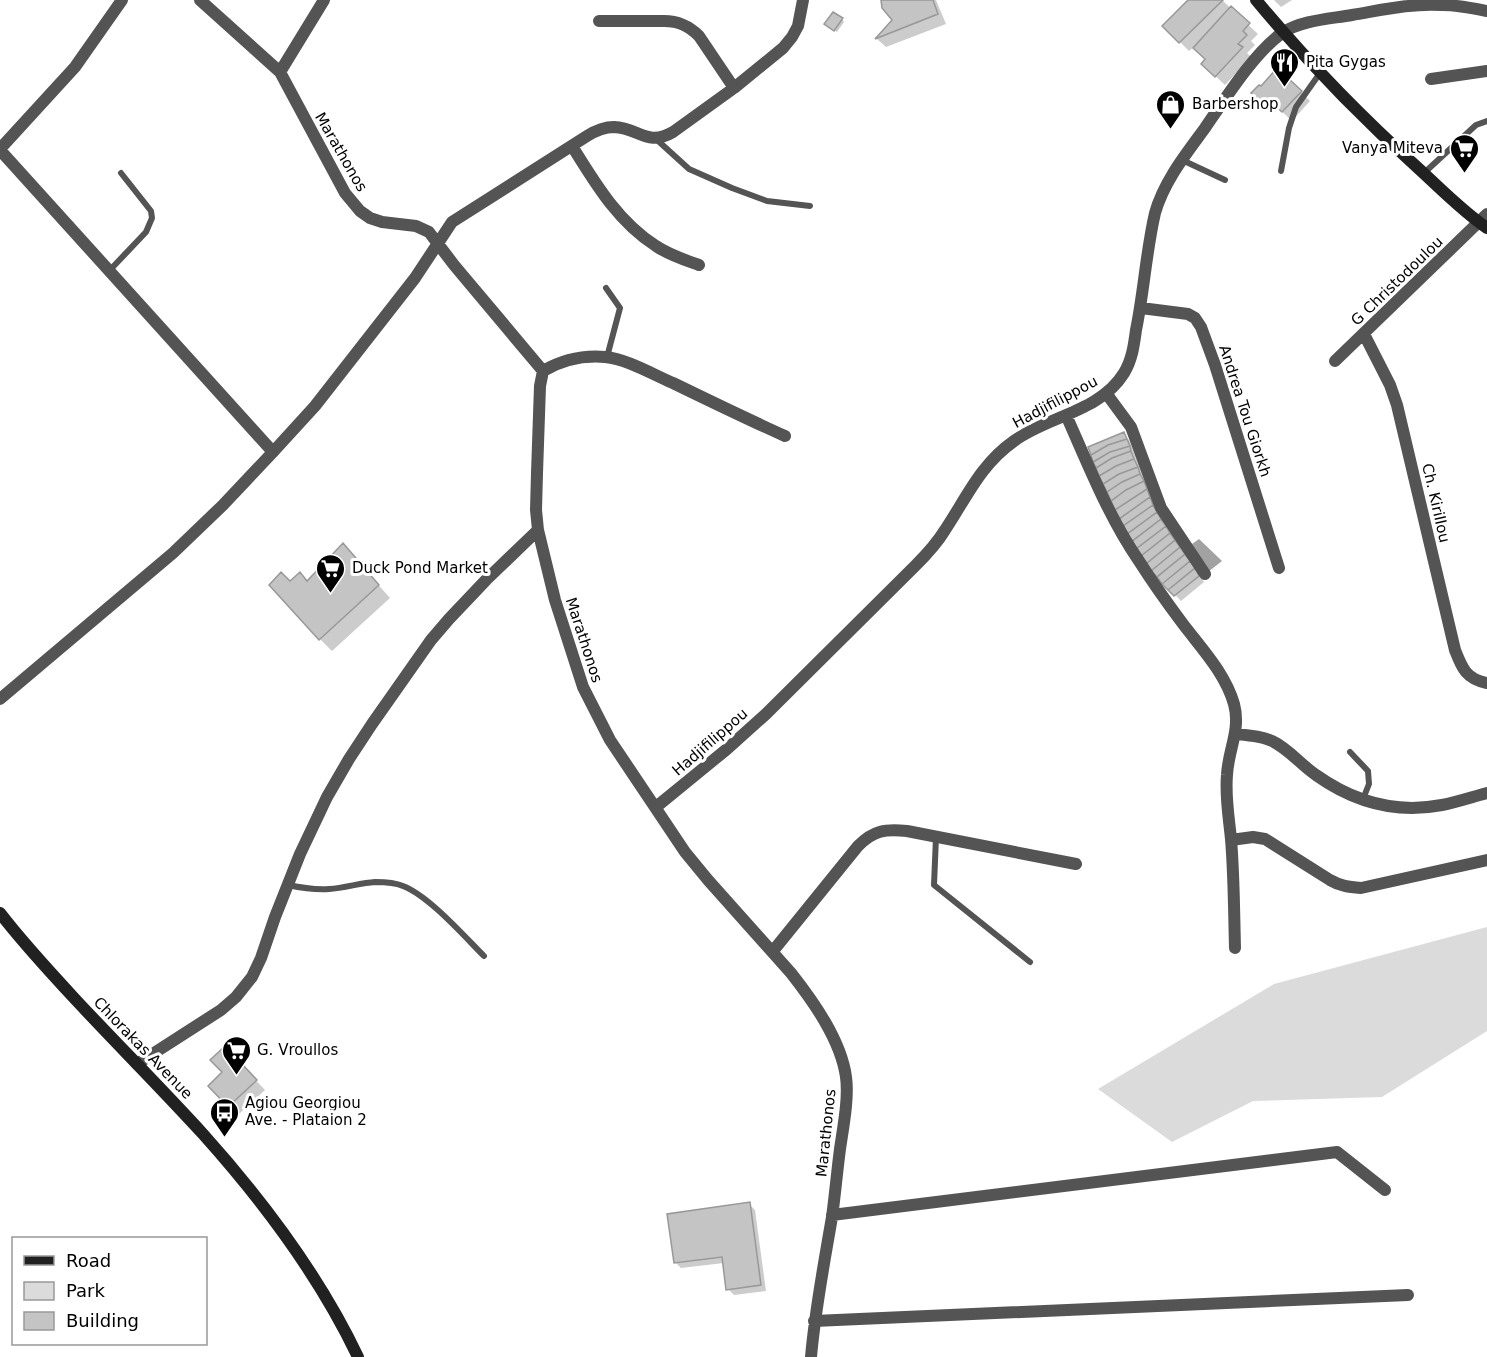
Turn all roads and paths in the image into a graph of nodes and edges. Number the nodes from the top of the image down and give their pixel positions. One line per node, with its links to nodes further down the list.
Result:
1 (122, 0): 17 (street)
2 (200, 0): 10 (street, Marathonos)
3 (324, 0): 10 (street)
4 (803, 0): 13 (street)
5 (1256, 0): 8 (main road)
6 (1487, 11): 8 (street)
7 (599, 21): 13 (street)
8 (1283, 33): 11 (main road); 18 (street, Hadjifilippou)
9 (1487, 71): 12 (street)
10 (280, 72): 25 (street, Marathonos)
11 (1321, 73): 19 (lane); 21 (main road)
12 (1431, 79)
13 (734, 88): 15 (street)
14 (1487, 121): 21 (lane)
15 (657, 139): 16 (street); 23 (lane)
16 (572, 146): 25 (street); 26 (street)
17 (0, 150): 27 (street)
18 (1182, 160): 22 (lane); 29 (street, Hadjifilippou)
19 (1281, 171)
20 (121, 173): 27 (lane)
21 (1423, 173): 24 (main road)
22 (1225, 180)
23 (810, 206)
24 (1484, 221): 30 (street, G Christodoulou)
25 (439, 244): 33 (street, Marathonos); 37 (street)
26 (699, 265)
27 (110, 270): 37 (street)
28 (606, 288): 31 (lane)
29 (1141, 308): 34 (street, Hadjifilippou); 39 (street, Andrea Tou Giorkh)
30 (1364, 334): 32 (street, G Christodoulou); 41 (street, Ch. Kirillou)
31 (607, 357): 33 (street); 36 (street)
32 (1335, 361)
33 (543, 371): 38 (street, Marathonos)
34 (1107, 393): 35 (street, Hadjifilippou); 40 (street)
35 (1066, 415): 43 (street); 47 (street, Hadjifilippou)
36 (785, 436)
37 (273, 452): 42 (street)
38 (538, 530): 47 (street, Marathonos); 52 (street)
39 (1279, 568)
40 (1205, 574)
41 (1487, 683)
42 (0, 699)
43 (1236, 734): 46 (street); 49 (street)
44 (1350, 752): 46 (lane)
45 (1487, 793): 46 (street)
46 (1363, 800)
47 (656, 807): 55 (street, Marathonos)
48 (936, 837): 51 (street); 55 (street); 57 (lane)
49 (1231, 840): 50 (street); 54 (street)
50 (1487, 860)
51 (1076, 864)
52 (287, 885): 56 (lane); 58 (street)
53 (0, 913): 58 (main road, Chlorakas Avenue)
54 (1235, 948)
55 (773, 951): 60 (street, Marathonos)
56 (484, 956)
57 (1030, 962)
58 (136, 1064): 63 (main road, Chlorakas Avenue)
59 (1385, 1190): 60 (street)
60 (832, 1215): 62 (street, Marathonos)
61 (1408, 1295): 62 (street)
62 (814, 1321): 64 (street, Marathonos)
63 (358, 1357)
64 (811, 1357)

